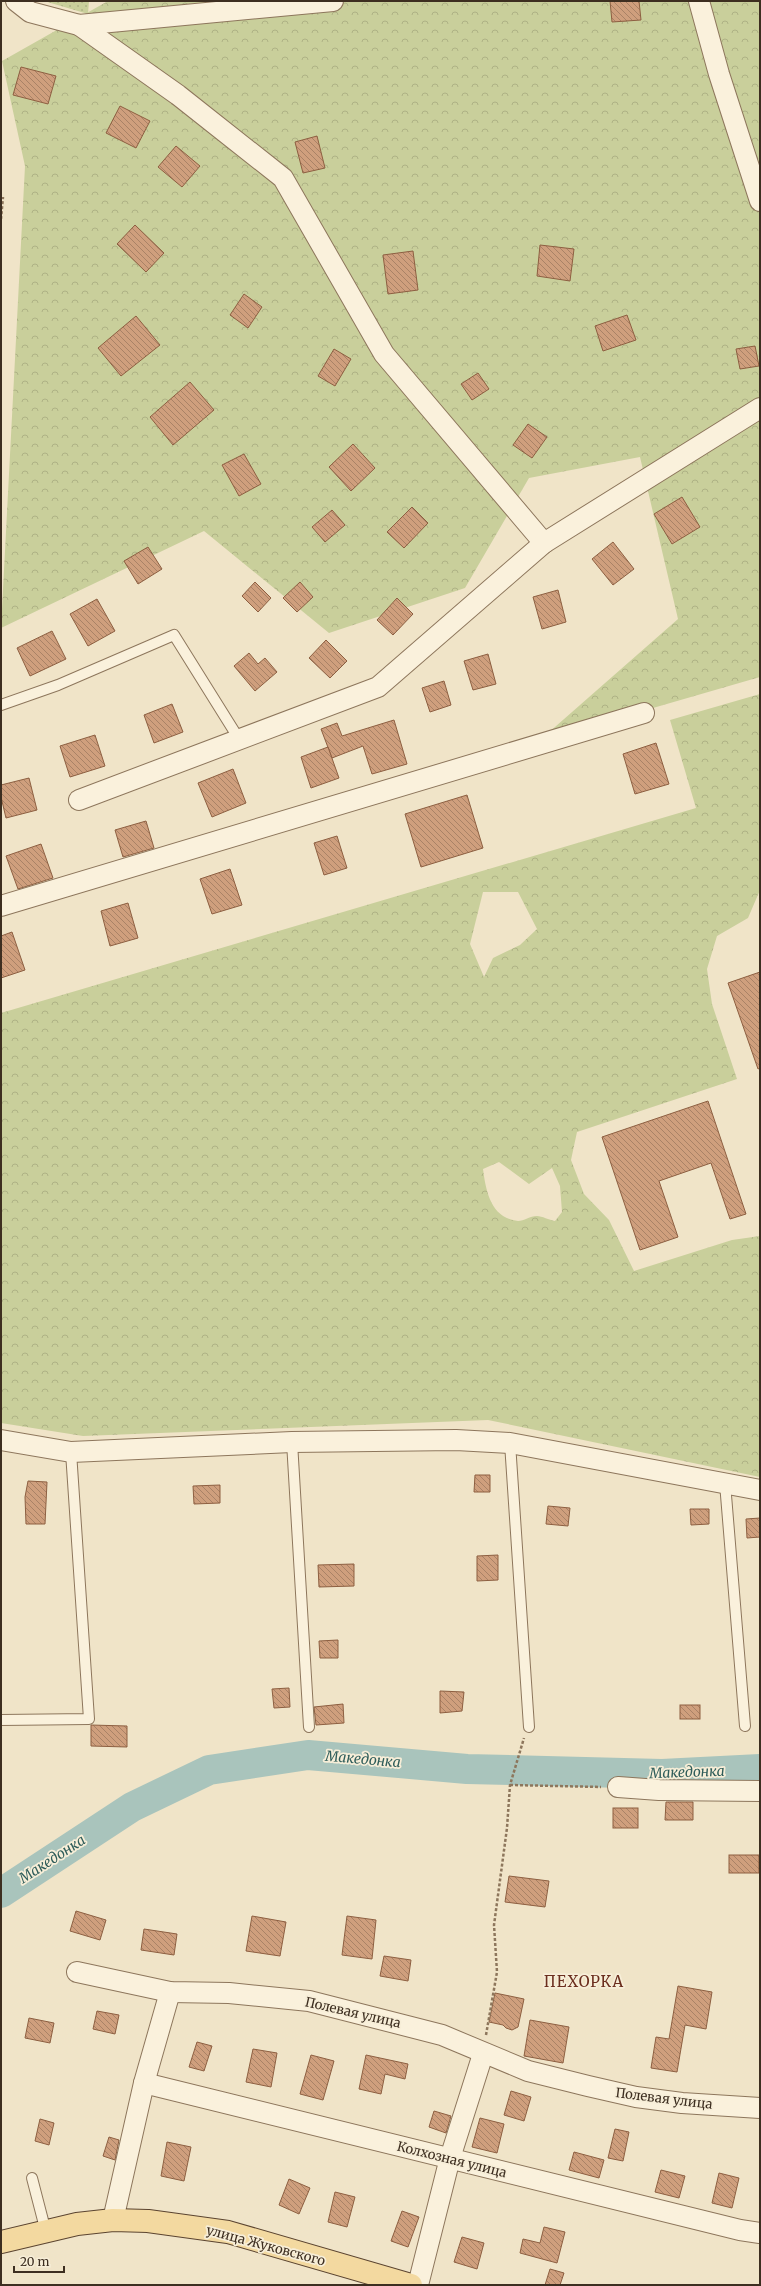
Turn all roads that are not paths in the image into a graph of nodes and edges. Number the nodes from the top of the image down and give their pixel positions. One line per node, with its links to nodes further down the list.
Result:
1 (16, 1): 4 (street)
2 (333, 1): 4 (street)
3 (699, 1): 5 (street)
4 (79, 25): 7 (street)
5 (760, 200)
6 (760, 408): 7 (street)
7 (544, 543): 10 (street)
8 (1, 705): 10 (lane)
9 (644, 714): 12 (street)
10 (239, 739): 11 (street)
11 (79, 800)
12 (1, 906)
13 (1, 1440): 16 (street)
14 (292, 1442): 15 (street); 16 (street); 21 (lane)
15 (510, 1442): 17 (street); 22 (lane)
16 (71, 1452): 19 (lane)
17 (726, 1483): 18 (street); 20 (lane)
18 (760, 1490)
19 (1, 1720)
20 (745, 1726)
21 (309, 1727)
22 (529, 1727)
23 (618, 1788): 24 (street)
24 (760, 1791)
25 (77, 1972): 26 (street, Полевая улица)
26 (170, 1992): 27 (street, Полевая улица); 28 (street)
27 (483, 2054): 29 (street, Полевая улица); 30 (street)
28 (144, 2083): 30 (street, Колхозная улица); 32 (street)
29 (760, 2108)
30 (450, 2158): 34 (street, Колхозная улица); 37 (street)
31 (32, 2178): 33 (lane)
32 (113, 2220): 33 (main road, улица Жуковского); 36 (main road, улица Жуковского)
33 (46, 2232): 35 (main road, улица Жуковского)
34 (760, 2233)
35 (1, 2242)
36 (411, 2285)
37 (418, 2285)

